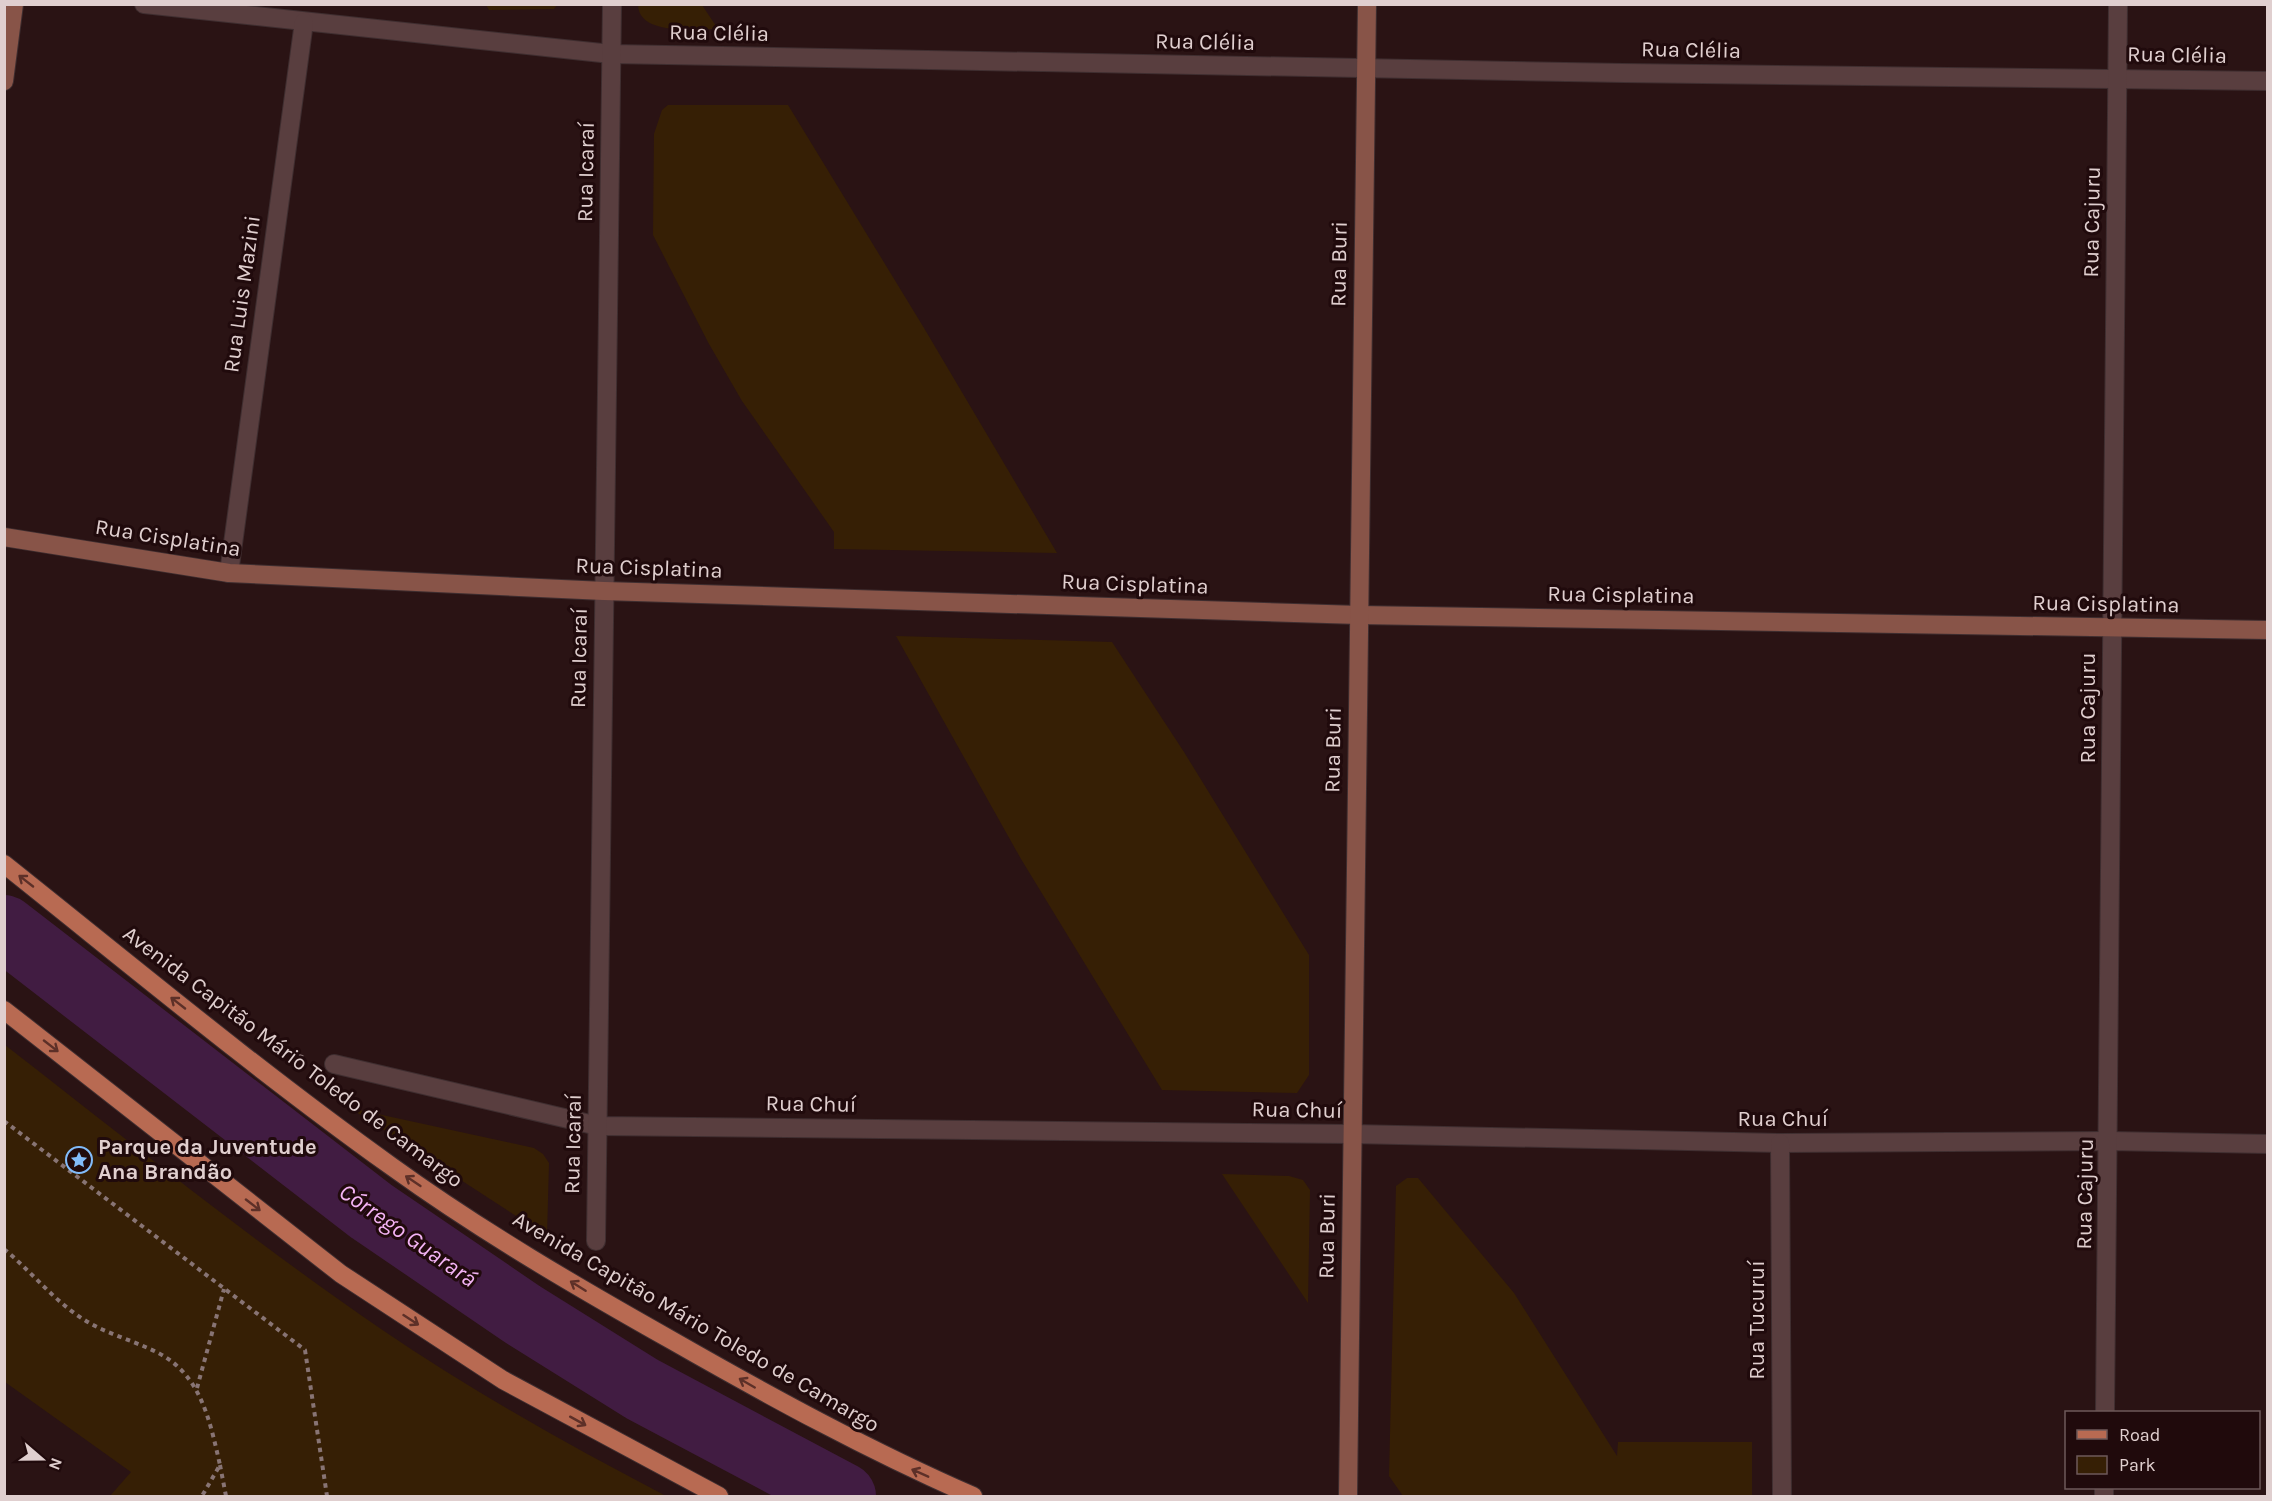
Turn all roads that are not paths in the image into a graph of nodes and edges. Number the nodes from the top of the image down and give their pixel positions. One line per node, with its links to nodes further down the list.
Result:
1 (14, 4): 10 (street)
2 (144, 4): 6 (street, Rua Clélia)
3 (612, 4): 7 (street, Rua Icaraí)
4 (1367, 4): 8 (street, Rua Buri)
5 (2118, 4): 9 (street, Rua Cajuru)
6 (304, 21): 7 (street, Rua Clélia); 13 (street, Rua Luis Mazini)
7 (611, 54): 8 (street, Rua Clélia); 14 (street, Rua Icaraí)
8 (1366, 69): 9 (street, Rua Clélia); 15 (street, Rua Buri)
9 (2118, 78): 11 (street, Rua Clélia); 16 (street, Rua Cajuru)
10 (4, 81)
11 (2268, 81)
12 (4, 537): 13 (street, Rua Cisplatina)
13 (229, 573): 14 (street, Rua Cisplatina)
14 (604, 591): 15 (street, Rua Cisplatina); 21 (street, Rua Icaraí)
15 (1359, 615): 16 (street, Rua Cisplatina); 22 (street, Rua Buri)
16 (2112, 628): 17 (street, Rua Cisplatina); 23 (street, Rua Cajuru)
17 (2268, 630)
18 (4, 864): 29 (main road, Avenida Capitão Mário Toledo de Camargo, one-way to 18)
19 (4, 1010): 28 (main road, one-way to 28)
20 (334, 1064): 21 (street, Rua Chuí)
21 (598, 1126): 22 (street, Rua Chuí); 26 (street, Rua Icaraí)
22 (1352, 1134): 24 (street, Rua Chuí); 30 (street, Rua Buri)
23 (2109, 1141): 24 (street, Rua Chuí); 25 (street, Rua Chuí); 27 (street, Rua Cajuru)
24 (1780, 1143): 31 (street, Rua Tucuruí)
25 (2268, 1144)
26 (596, 1241)
27 (2105, 1411)
28 (719, 1497)
29 (973, 1497)
30 (1348, 1497)
31 (1782, 1497)

